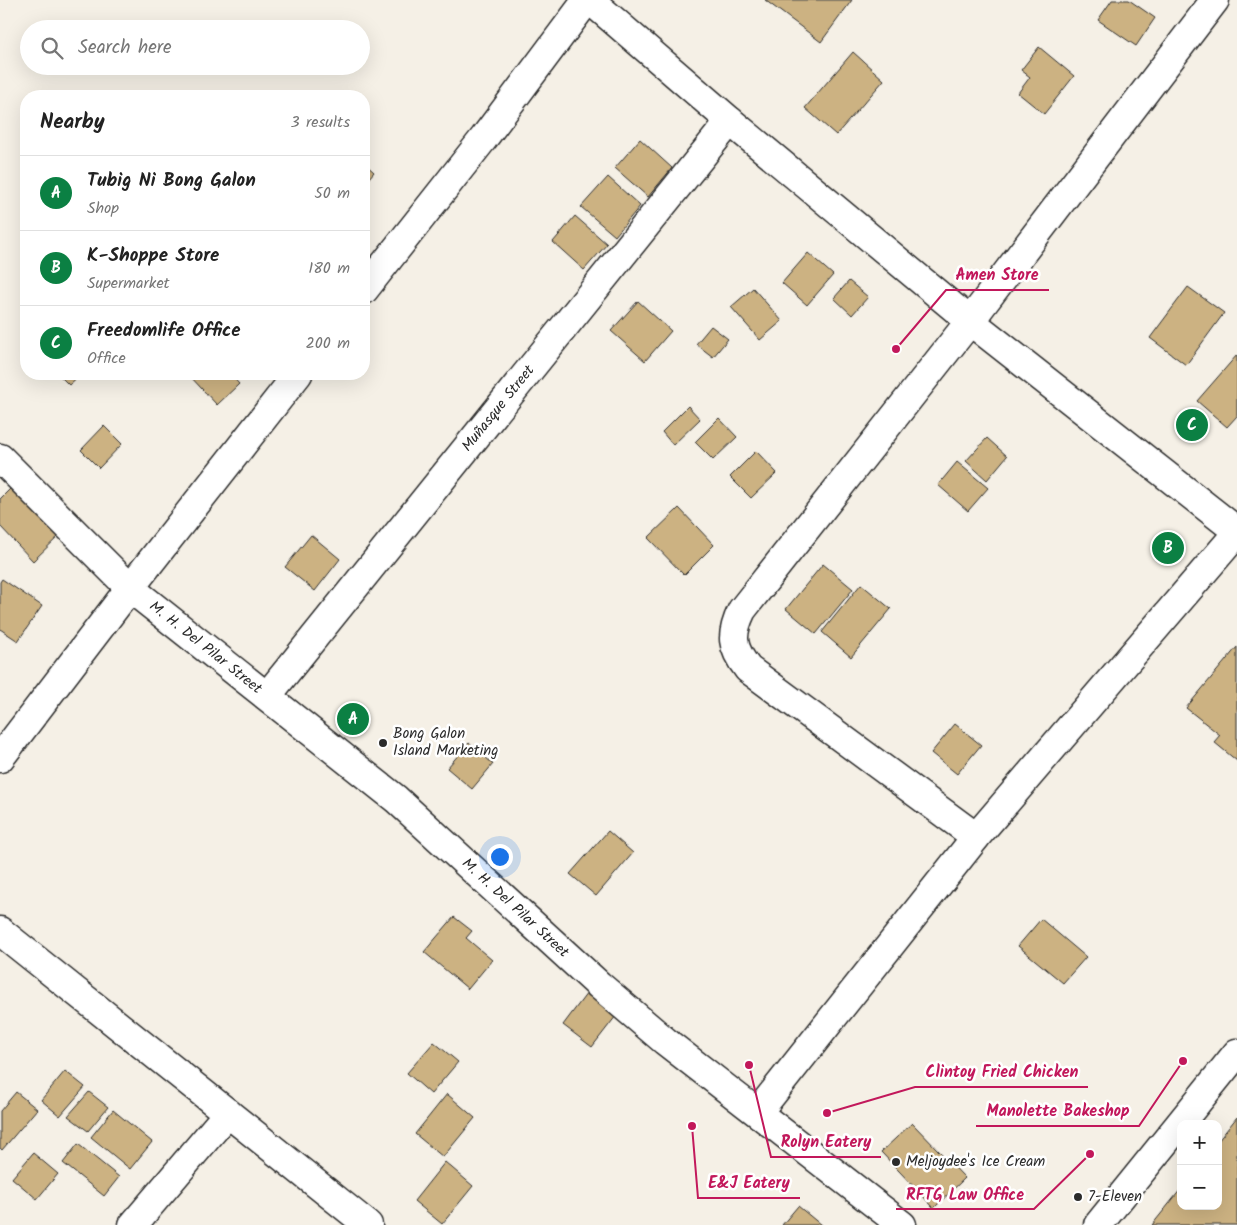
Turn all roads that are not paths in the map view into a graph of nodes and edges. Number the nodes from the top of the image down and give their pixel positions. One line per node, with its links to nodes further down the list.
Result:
1 (588, 0): 3 (street); 4 (street)
2 (1215, 0): 5 (street)
3 (730, 121): 5 (street); 10 (street, Muñasque Street)
4 (370, 282)
5 (970, 321): 8 (street); 12 (street)
6 (293, 380): 9 (street)
7 (0, 458): 9 (street, M. H. Del Pilar Street)
8 (1237, 532): 12 (street)
9 (130, 588): 10 (street, M. H. Del Pilar Street); 11 (street)
10 (267, 696): 15 (street, M. H. Del Pilar Street)
11 (0, 758)
12 (976, 838): 15 (street)
13 (0, 931): 16 (street)
14 (1237, 1053): 20 (street)
15 (758, 1112): 19 (street, M. H. Del Pilar Street)
16 (228, 1114): 17 (street); 18 (street)
17 (133, 1225)
18 (368, 1225)
19 (902, 1225)
20 (1098, 1225)

